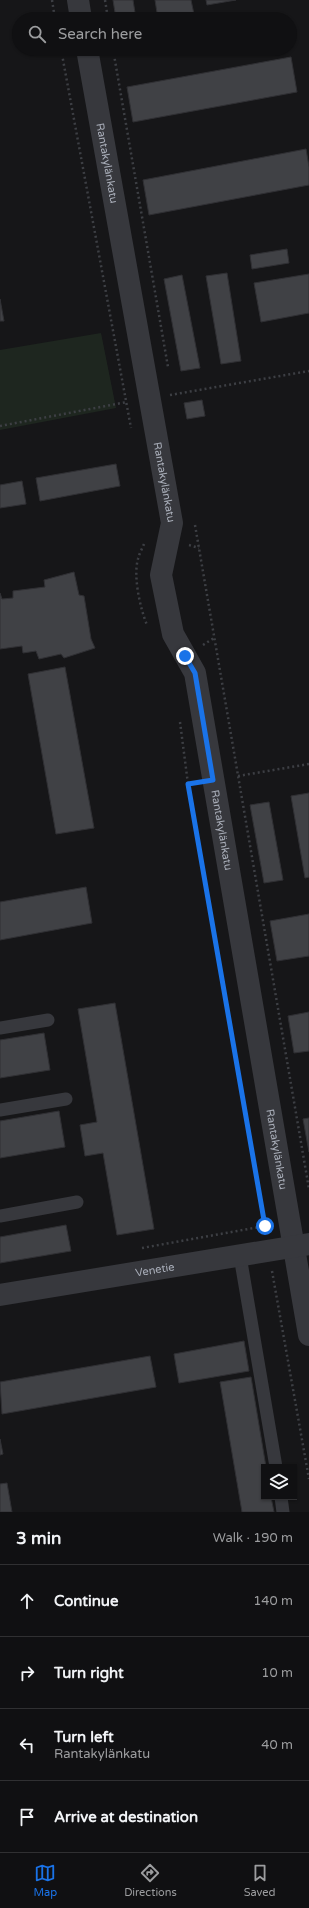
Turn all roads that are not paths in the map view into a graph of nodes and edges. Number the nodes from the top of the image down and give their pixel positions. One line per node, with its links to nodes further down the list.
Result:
1 (78, 0): 2 (street)
2 (81, 12)
3 (88, 56): 10 (street, Rantakylänkatu)
4 (48, 1020): 5 (lane)
5 (0, 1028)
6 (66, 1099): 7 (lane)
7 (0, 1110)
8 (77, 1202): 9 (lane)
9 (0, 1216)
10 (301, 1245): 11 (street, Venetie); 13 (street, Rantakylänkatu)
11 (240, 1256): 12 (street, Venetie); 14 (lane)
12 (0, 1295)
13 (309, 1335)
14 (275, 1464)
15 (281, 1500): 16 (lane)
16 (283, 1512)

